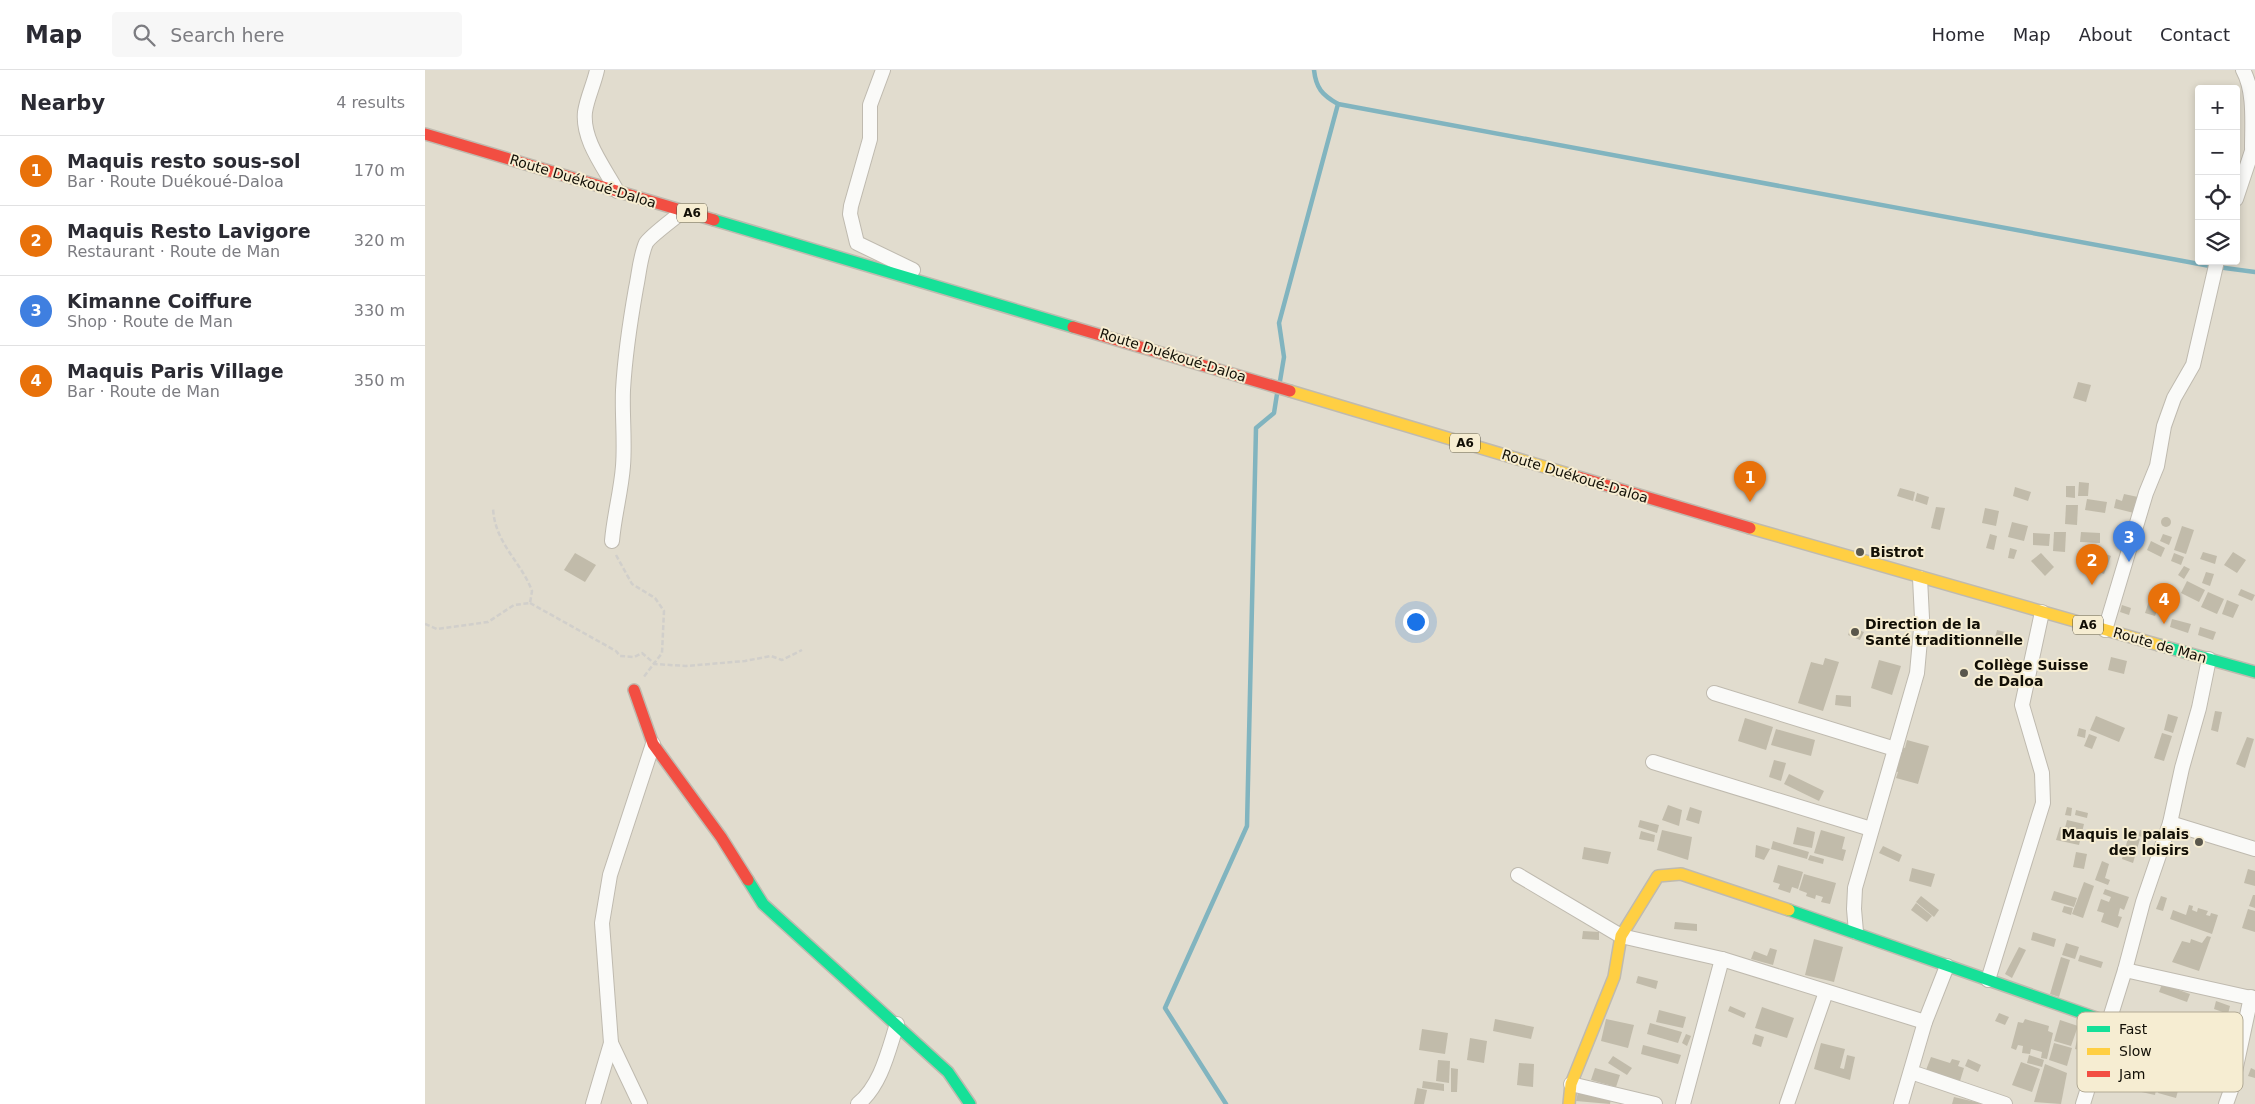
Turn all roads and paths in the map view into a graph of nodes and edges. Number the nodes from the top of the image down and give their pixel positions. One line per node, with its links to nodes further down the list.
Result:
1 (597, 70): 7 (street)
2 (883, 70): 10 (street)
3 (2243, 70): 5 (street)
4 (425, 134): 7 (main road, Route Duékoué-Daloa / A6)
5 (2254, 145): 6 (street)
6 (2240, 187)
7 (617, 191): 8 (main road, Route Duékoué-Daloa / A6)
8 (683, 211): 10 (main road, Route Duékoué-Daloa / A6); 12 (street)
9 (2216, 265): 17 (street)
10 (960, 292): 13 (main road, Route Duékoué-Daloa / A6)
11 (493, 507): 14 (path)
12 (612, 541): 20 (path)
13 (1920, 578): 15 (main road, Route de Man / A6); 25 (street)
14 (530, 603): 16 (path); 20 (path)
15 (2042, 612): 17 (main road, Route de Man / A6); 36 (street)
16 (425, 624)
17 (2105, 630): 19 (main road, Route de Man / A6)
18 (802, 650): 20 (path)
19 (2209, 659): 21 (main road, Route de Man / A6); 27 (street)
20 (655, 664): 22 (path)
21 (2255, 672)
22 (634, 690): 24 (main road)
23 (1714, 693): 25 (street)
24 (653, 744): 42 (main road); 44 (street)
25 (1895, 749): 28 (street)
26 (1653, 762): 28 (street)
27 (2170, 823): 29 (street); 35 (street)
28 (1871, 829): 31 (street)
29 (2255, 848)
30 (1518, 876): 32 (street)
31 (1856, 932): 32 (main road); 34 (main road)
32 (1621, 936): 33 (street); 46 (main road)
33 (1722, 959): 37 (street); 55 (street)
34 (1947, 966): 36 (main road); 41 (street)
35 (2125, 970): 38 (street); 40 (street)
36 (1988, 980): 39 (main road)
37 (1826, 992): 41 (street); 56 (street)
38 (2253, 998): 43 (street)
39 (2079, 1012)
40 (2111, 1012)
41 (1925, 1022): 45 (street)
42 (897, 1024): 51 (street); 52 (main road)
43 (2243, 1040)
44 (611, 1043): 49 (street); 50 (street)
45 (1911, 1072): 57 (street); 58 (street)
46 (1571, 1084): 53 (main road); 54 (street)
47 (2087, 1092): 59 (street)
48 (2230, 1092): 60 (street)
49 (593, 1104)
50 (640, 1104)
51 (858, 1104)
52 (970, 1104)
53 (1569, 1104)
54 (1655, 1104)
55 (1683, 1104)
56 (1787, 1104)
57 (1901, 1104)
58 (2005, 1104)
59 (2083, 1104)
60 (2226, 1104)

